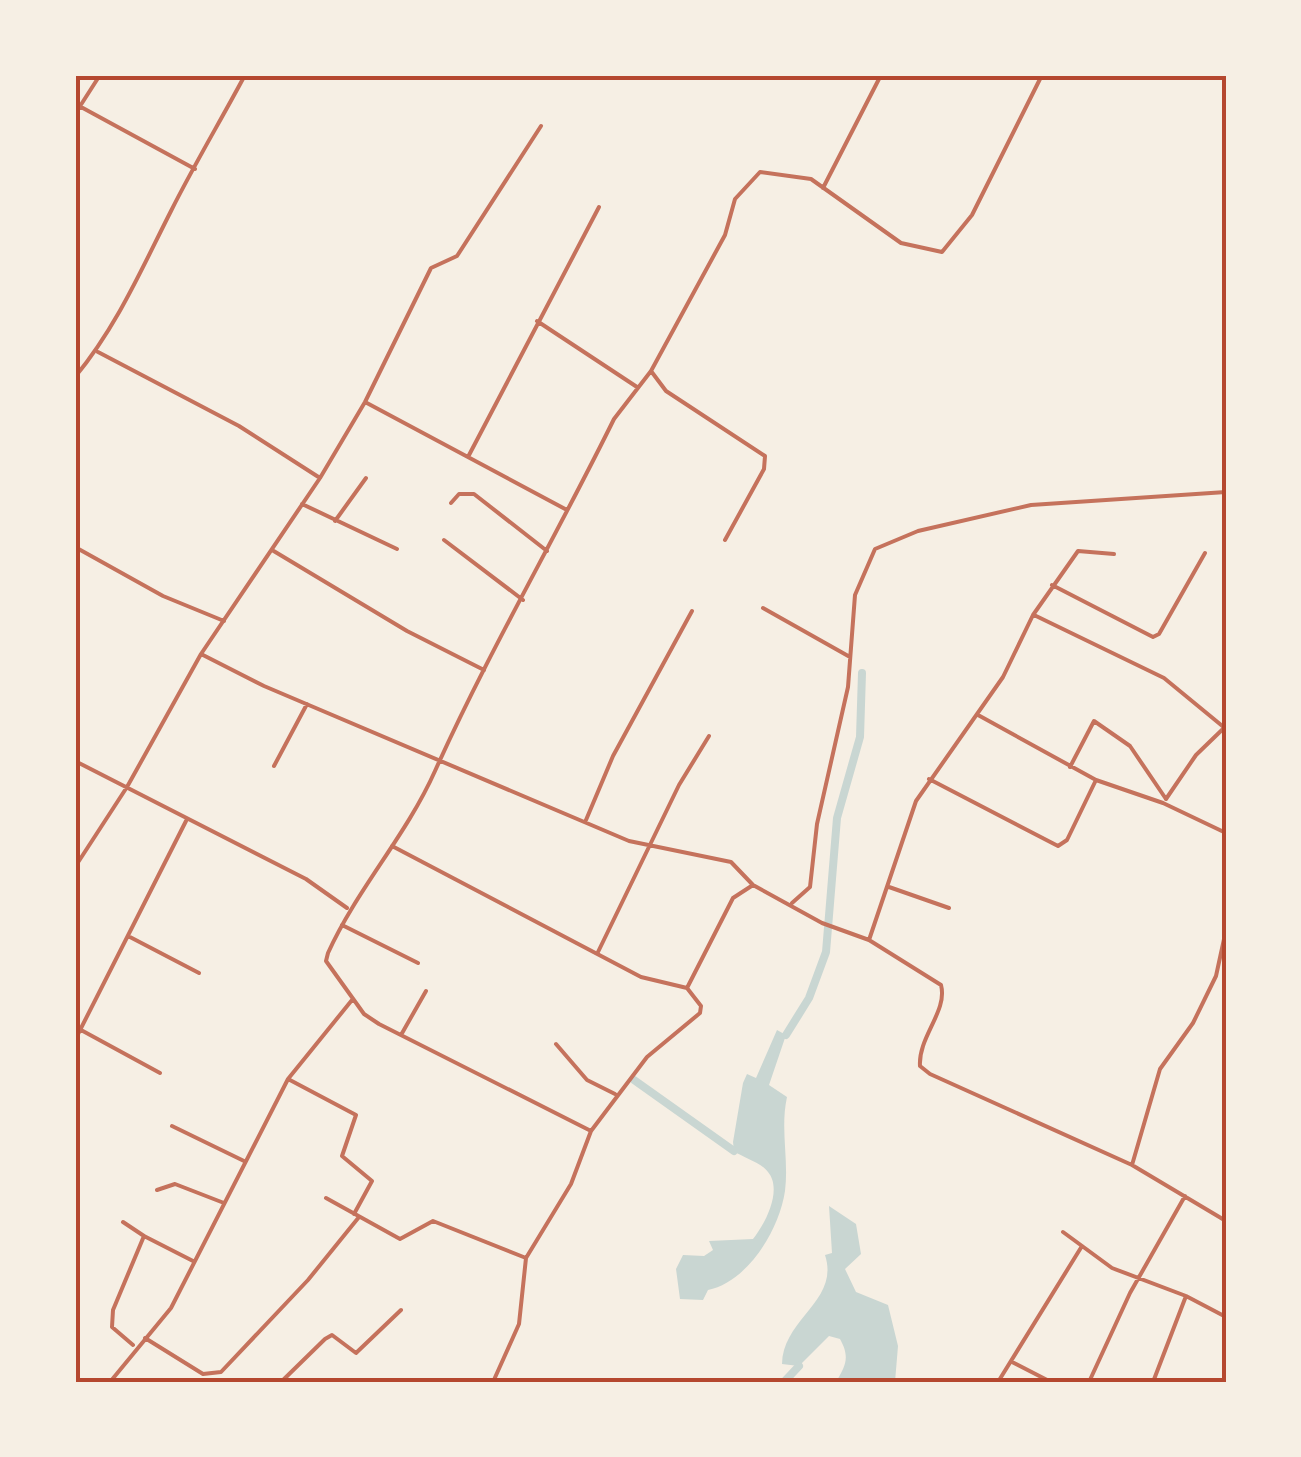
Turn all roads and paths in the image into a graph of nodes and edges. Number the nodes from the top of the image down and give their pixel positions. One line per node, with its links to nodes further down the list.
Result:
1 (100, 75): 5 (street)
2 (245, 75): 8 (street)
3 (881, 75): 9 (street)
4 (1042, 75): 9 (street)
5 (80, 108): 6 (street); 8 (street)
6 (75, 114)
7 (541, 126): 16 (street)
8 (195, 169): 12 (street)
9 (823, 188): 13 (street)
10 (599, 207): 11 (street)
11 (537, 322): 15 (street); 17 (street)
12 (98, 352): 14 (street); 18 (street)
13 (650, 371): 15 (street); 26 (street)
14 (75, 378)
15 (640, 388): 23 (street)
16 (365, 402): 17 (street); 18 (street)
17 (468, 456): 23 (street)
18 (320, 478): 22 (street)
19 (366, 478): 24 (street)
20 (1226, 492): 40 (street)
21 (451, 503): 30 (street)
22 (302, 504): 24 (street); 29 (street)
23 (568, 510): 30 (street)
24 (335, 521): 28 (street)
25 (444, 540): 34 (street)
26 (724, 540)
27 (75, 547): 38 (street)
28 (397, 549)
29 (272, 550): 38 (street); 41 (street)
30 (547, 552): 34 (street)
31 (1114, 554): 33 (street)
32 (1205, 554): 33 (street)
33 (1052, 585): 37 (street)
34 (523, 600): 41 (street)
35 (763, 608): 40 (street)
36 (692, 612): 56 (street)
37 (1034, 614): 43 (street); 44 (street)
38 (224, 621): 39 (street)
39 (201, 654): 42 (street); 53 (street)
40 (850, 656): 63 (street)
41 (484, 670): 46 (street)
42 (308, 703): 46 (street); 48 (street)
43 (976, 714): 49 (street); 51 (street)
44 (1225, 728): 54 (street)
45 (709, 736): 59 (street)
46 (439, 760): 56 (street); 58 (street)
47 (78, 763): 50 (street); 53 (street)
48 (274, 766)
49 (1070, 767): 52 (street); 54 (street)
50 (75, 775)
51 (929, 779): 52 (street); 62 (street)
52 (1096, 780): 54 (street)
53 (127, 787): 55 (street); 60 (street)
54 (1165, 801): 57 (street)
55 (186, 820): 65 (street); 68 (street)
56 (586, 820): 59 (street)
57 (1226, 832)
58 (390, 845): 65 (street); 70 (street)
59 (654, 845): 61 (street); 70 (street)
60 (75, 868)
61 (753, 884): 63 (street); 75 (street)
62 (888, 887): 64 (street); 69 (street)
63 (792, 904): 69 (street)
64 (949, 908)
65 (348, 909): 66 (street)
66 (341, 924): 71 (street); 77 (street)
67 (1226, 930): 73 (street)
68 (128, 936): 72 (street); 78 (street)
69 (870, 940): 88 (street)
70 (598, 952): 75 (street)
71 (418, 963)
72 (199, 973)
73 (1216, 976): 74 (street); 88 (street)
74 (1226, 977)
75 (688, 988): 84 (street)
76 (426, 991): 79 (street)
77 (352, 999): 79 (street); 83 (street)
78 (81, 1030): 80 (street); 82 (street)
79 (401, 1035): 86 (street)
80 (75, 1040)
81 (556, 1044): 84 (street)
82 (160, 1073)
83 (288, 1079): 87 (street); 93 (street)
84 (616, 1094): 86 (street)
85 (172, 1126): 87 (street)
86 (591, 1132): 99 (street)
87 (246, 1161): 92 (street)
88 (1132, 1165): 90 (street)
89 (157, 1190): 92 (street)
90 (1185, 1196): 94 (street); 101 (street)
91 (326, 1198): 93 (street)
92 (224, 1203): 100 (street)
93 (356, 1215): 99 (street); 105 (street)
94 (1226, 1221)
95 (123, 1222): 97 (street)
96 (1063, 1232): 98 (street)
97 (144, 1236): 100 (street); 106 (street)
98 (1082, 1246): 101 (street); 107 (street)
99 (526, 1258): 110 (street)
100 (196, 1262): 105 (street)
101 (1138, 1278): 102 (street); 113 (street)
102 (1186, 1296): 104 (street); 114 (street)
103 (401, 1310): 109 (street)
104 (1226, 1318)
105 (145, 1338): 106 (street)
106 (135, 1346): 108 (street)
107 (1012, 1362): 111 (street); 112 (street)
108 (110, 1382)
109 (281, 1382)
110 (493, 1382)
111 (998, 1382)
112 (1051, 1382)
113 (1090, 1382)
114 (1153, 1382)

